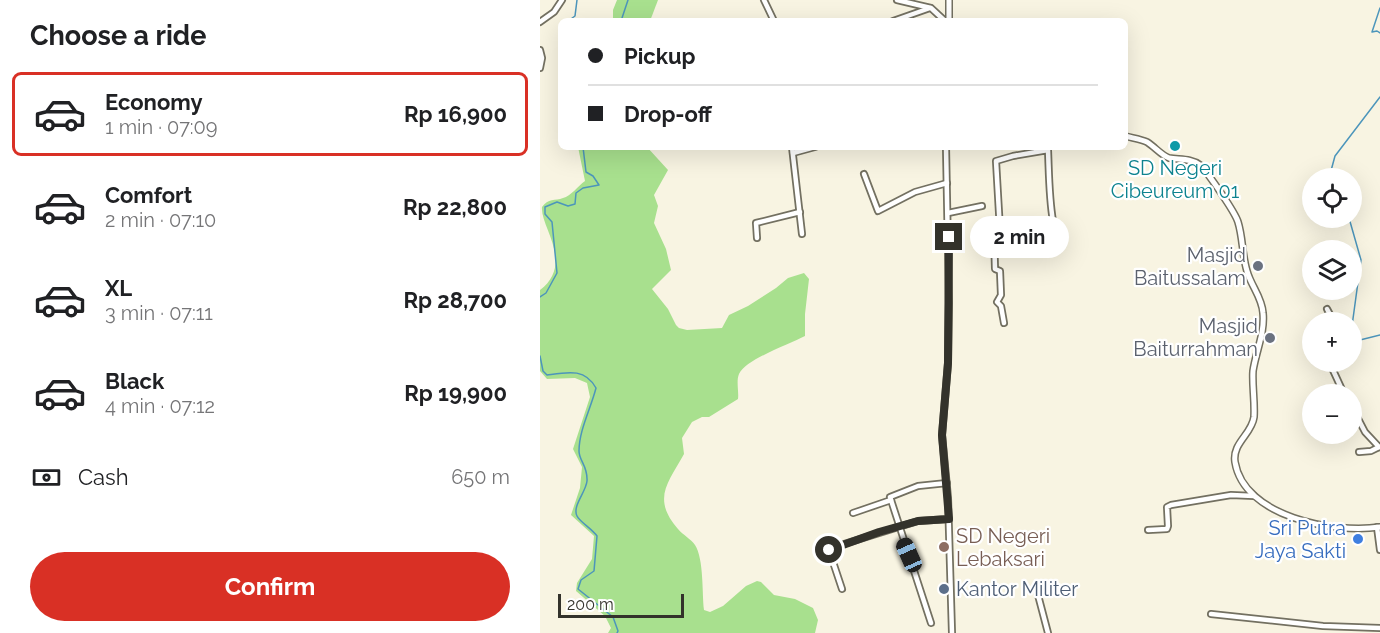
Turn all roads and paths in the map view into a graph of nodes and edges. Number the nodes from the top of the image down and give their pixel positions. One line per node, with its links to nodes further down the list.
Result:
1 (562, 0): 10 (street)
2 (764, 0): 6 (street)
3 (897, 0): 5 (street)
4 (949, 0): 9 (main road)
5 (931, 8): 7 (street); 8 (street)
6 (773, 18)
7 (902, 18)
8 (943, 18)
9 (947, 18)
10 (543, 20)
11 (540, 50): 12 (street)
12 (540, 68)
13 (1128, 137): 35 (main road)
14 (792, 150): 21 (street)
15 (946, 150): 19 (street)
16 (1038, 150): 25 (street)
17 (1047, 150): 25 (street)
18 (864, 174): 19 (street)
19 (947, 183): 22 (street)
20 (982, 206): 22 (street)
21 (800, 212): 24 (street); 27 (street)
22 (948, 213): 34 (street)
23 (809, 217): 24 (street)
24 (801, 219): 26 (street)
25 (1000, 230): 30 (street)
26 (802, 234)
27 (757, 238)
28 (1327, 309): 29 (street)
29 (1329, 312)
30 (1004, 323)
31 (1362, 426): 32 (street)
32 (1379, 448): 33 (street)
33 (1359, 452)
34 (946, 483): 36 (street); 38 (street)
35 (1254, 496): 40 (main road); 41 (street)
36 (891, 500): 37 (street); 39 (street)
37 (853, 513)
38 (949, 519): 39 (street); 49 (street)
39 (900, 527): 43 (street); 46 (street)
40 (1379, 527): 42 (street)
41 (1148, 530)
42 (1380, 550)
43 (842, 589)
44 (1038, 595): 50 (street)
45 (1211, 614): 47 (street)
46 (931, 623)
47 (1323, 626): 48 (street); 51 (street)
48 (1380, 628)
49 (952, 633)
50 (1048, 633)
51 (1322, 633)

